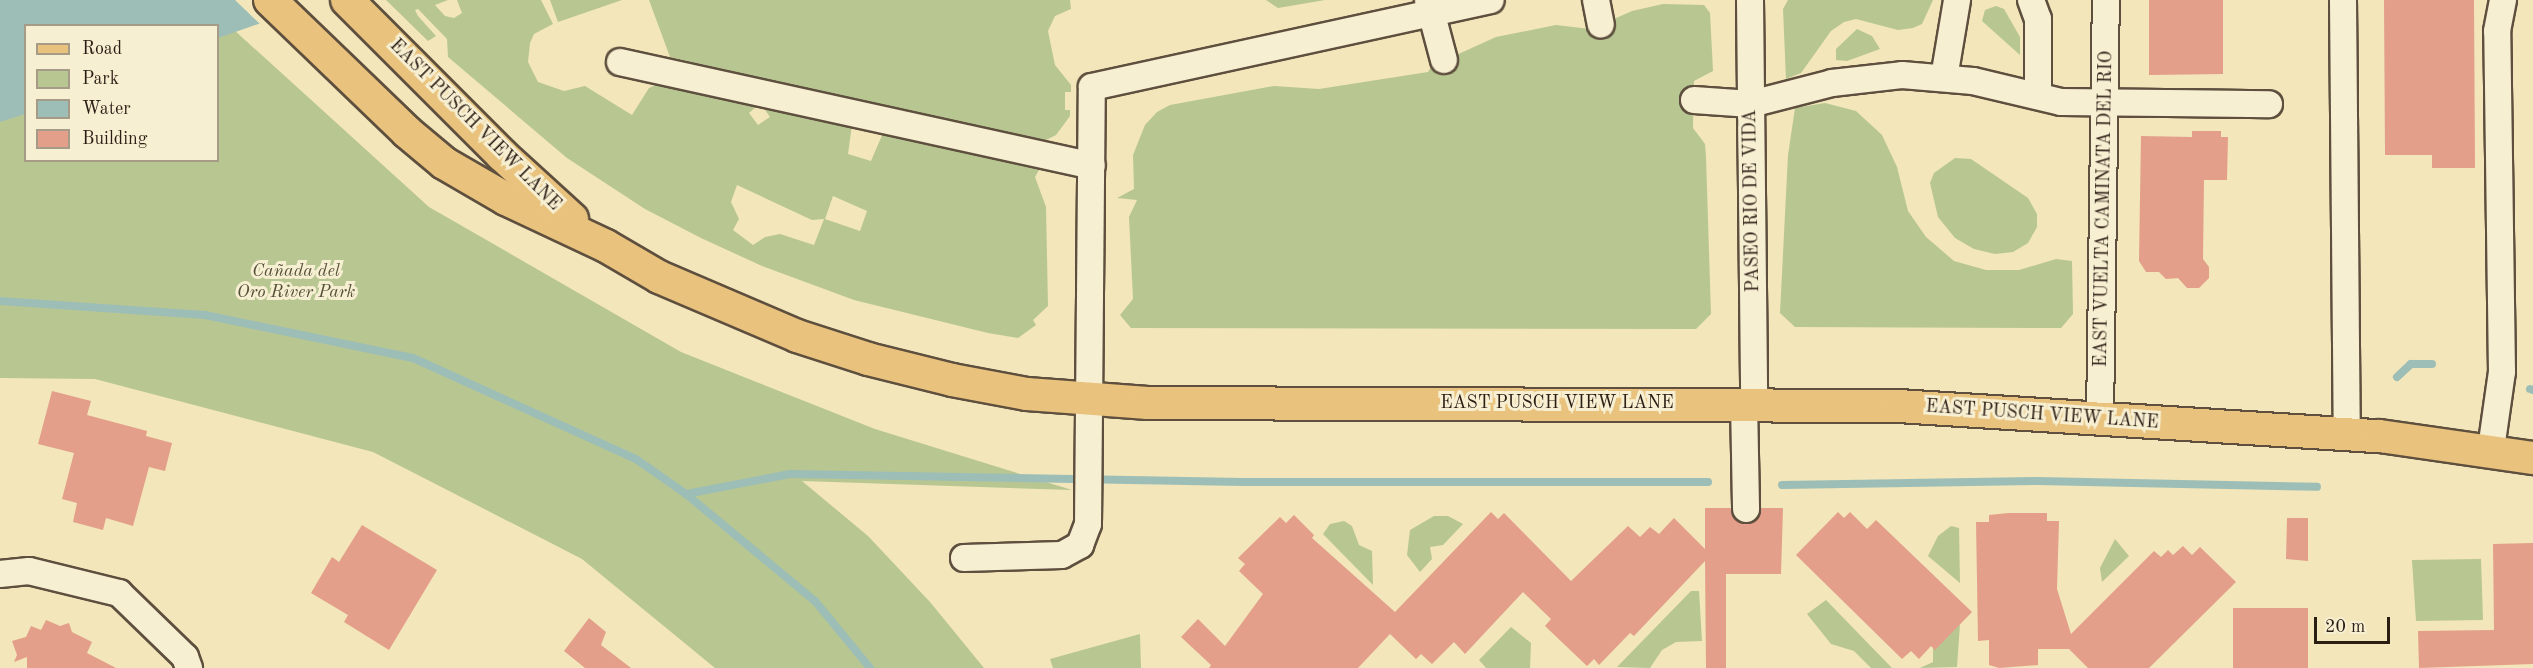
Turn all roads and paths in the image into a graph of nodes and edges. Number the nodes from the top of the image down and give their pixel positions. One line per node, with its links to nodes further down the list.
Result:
1 (270, 0): 22 (main road, EAST PUSCH VIEW LANE)
2 (347, 0): 22 (main road, EAST PUSCH VIEW LANE)
3 (1491, 0): 11 (street)
4 (1596, 0): 12 (street)
5 (1750, 0): 19 (street, PASEO RIO DE VIDA)
6 (1957, 0): 15 (street)
7 (2031, 0): 16 (street)
8 (2106, 0): 18 (street, EAST VUELTA CAMINATA DEL RIO)
9 (2343, 0): 26 (street)
10 (2503, 0): 27 (street)
11 (1429, 6): 13 (street); 21 (street)
12 (1601, 26)
13 (1444, 60)
14 (621, 62): 21 (street)
15 (1944, 78): 16 (street); 19 (street)
16 (2038, 96): 18 (street)
17 (1694, 100): 19 (street)
18 (2106, 102): 20 (street); 25 (street, EAST VUELTA CAMINATA DEL RIO)
19 (1751, 104): 24 (street, PASEO RIO DE VIDA)
20 (2270, 104)
21 (1092, 166): 23 (street)
22 (606, 246): 23 (main road, EAST PUSCH VIEW LANE)
23 (1089, 399): 24 (main road, EAST PUSCH VIEW LANE); 30 (street)
24 (1749, 402): 25 (main road, EAST PUSCH VIEW LANE); 29 (street, PASEO RIO DE VIDA)
25 (2100, 419): 26 (main road, EAST PUSCH VIEW LANE)
26 (2347, 434): 27 (main road, EAST PUSCH VIEW LANE)
27 (2492, 449): 28 (main road, EAST PUSCH VIEW LANE)
28 (2533, 458)
29 (1746, 509)
30 (964, 558)
31 (0, 573): 32 (street)
32 (189, 668)

